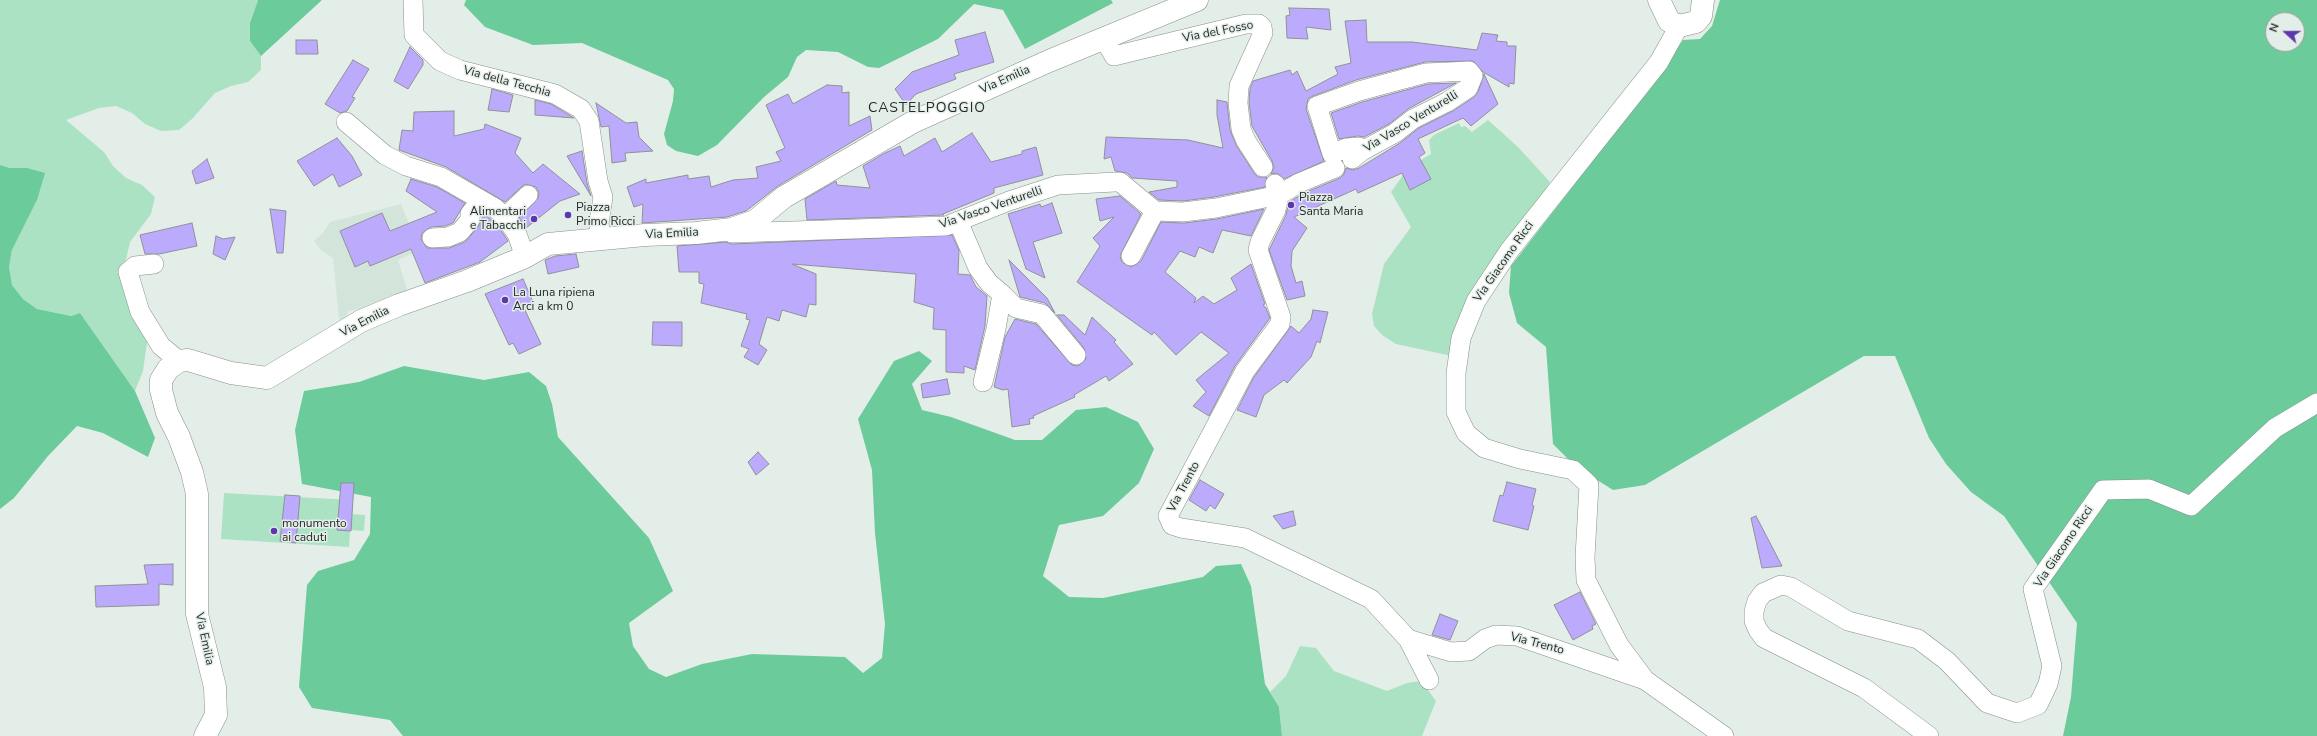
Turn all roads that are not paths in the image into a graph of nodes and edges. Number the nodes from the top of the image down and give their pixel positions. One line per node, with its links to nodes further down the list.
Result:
1 (413, 0): 19 (street, Via della Tecchia)
2 (1197, 0): 6 (main road, Via Emilia)
3 (1659, 0): 5 (main road)
4 (1703, 0): 5 (main road)
5 (1679, 26): 30 (street, Via Giacomo Ricci)
6 (1104, 39): 9 (street, Via del Fosso); 17 (main road, Via Emilia)
7 (1461, 72): 7 (street, Via Vasco Venturelli)
8 (346, 122): 13 (street)
9 (1263, 167)
10 (1335, 168): 12 (street)
11 (528, 195): 15 (street)
12 (1276, 196): 14 (street); 28 (street, Via Trento)
13 (481, 201): 15 (street); 18 (street)
14 (1155, 211): 16 (street, Via Vasco Venturelli); 20 (street)
15 (505, 217): 21 (street)
16 (958, 222): 17 (street, Via Vasco Venturelli); 23 (street)
17 (696, 233): 19 (main road, Via Emilia)
18 (432, 238)
19 (601, 239): 21 (main road, Via Emilia)
20 (1131, 256)
21 (525, 257): 25 (main road, Via Emilia)
22 (154, 264): 25 (street)
23 (1002, 294): 24 (street); 26 (street)
24 (1076, 355)
25 (179, 361): 31 (main road, Via Emilia)
26 (983, 382)
27 (2317, 402): 33 (street, Via Giacomo Ricci)
28 (1408, 639): 29 (street, Via Trento); 30 (street, Via Trento)
29 (1429, 680)
30 (1645, 680): 32 (street, Via Giacomo Ricci)
31 (205, 736)
32 (1724, 736)
33 (1929, 736)

